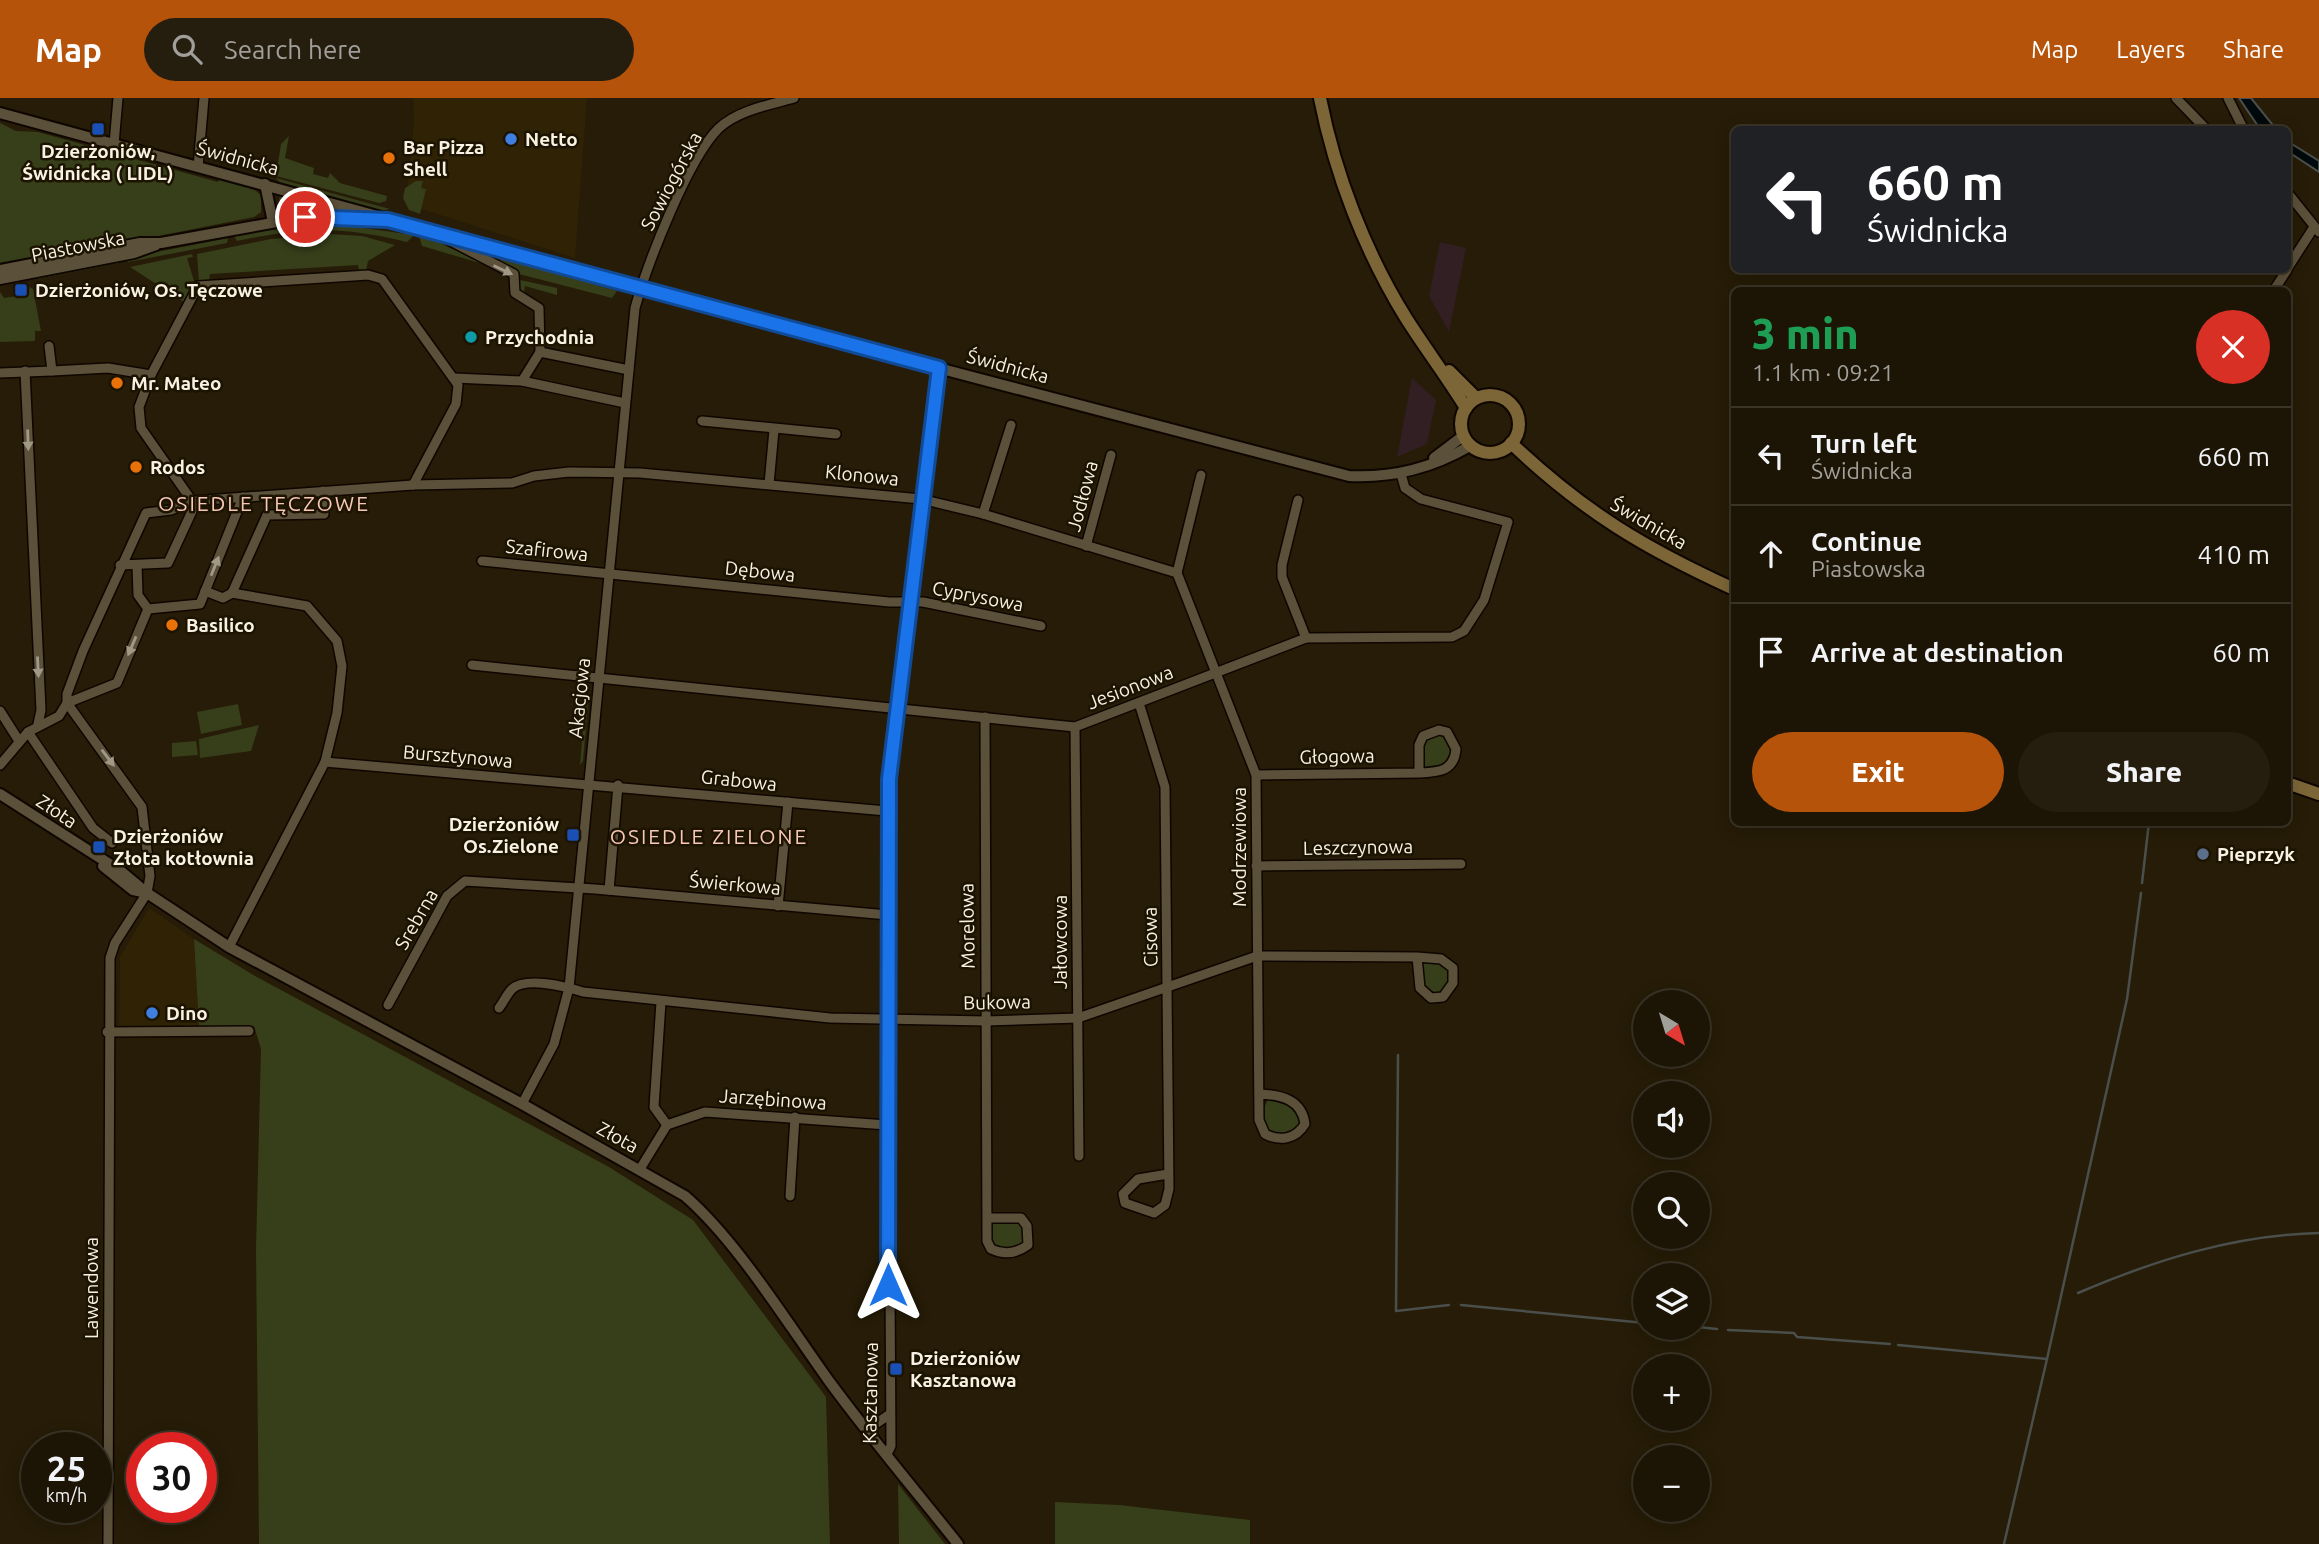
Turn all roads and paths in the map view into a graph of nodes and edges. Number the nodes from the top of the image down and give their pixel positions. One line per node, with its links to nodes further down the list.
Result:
1 (118, 98): 10 (street)
2 (204, 98): 11 (street)
3 (794, 98): 22 (street, Sowiogórska)
4 (1320, 98): 25 (main road)
5 (2176, 98): 8 (street)
6 (2228, 98): 9 (street)
7 (0, 113): 10 (street, Świdnicka)
8 (2203, 126)
9 (2242, 126)
10 (114, 144): 11 (street, Świdnicka)
11 (198, 167): 12 (street, Świdnicka)
12 (265, 184): 14 (street, Świdnicka); 15 (street)
13 (2291, 197): 16 (street)
14 (388, 220): 15 (street, Piastowska); 17 (street, Świdnicka)
15 (273, 222): 18 (street, Piastowska)
16 (2317, 229): 19 (street)
17 (435, 233): 22 (street, Świdnicka); 24 (street, one-way to 24)
18 (161, 243): 20 (street, Piastowska); 21 (street, Piastowska)
19 (2291, 264)
20 (0, 270)
21 (0, 279)
22 (640, 287): 26 (street, Świdnicka); 27 (street, Akacjowa)
23 (50, 346): 28 (street)
24 (540, 352): 27 (street); 33 (street)
25 (1434, 356): 34 (main road); 36 (main road)
26 (939, 368): 45 (street, Świdnicka); 51 (street, Kasztanowa)
27 (629, 370): 35 (street, Akacjowa)
28 (52, 371): 29 (street); 31 (street)
29 (24, 372): 30 (street); 76 (street, one-way to 76)
30 (0, 373)
31 (151, 375): 32 (street); 53 (street)
32 (454, 378): 33 (street); 48 (street)
33 (522, 381): 35 (street)
34 (1476, 398): 36 (main road); 42 (main road)
35 (625, 403): 44 (street, Akacjowa)
36 (1466, 408): 41 (main road)
37 (702, 421): 39 (street)
38 (1011, 425): 54 (street)
39 (775, 430): 40 (street); 47 (street)
40 (836, 434)
41 (1467, 441): 42 (main road); 45 (street, Świdnicka)
42 (1507, 447): 61 (main road, Świdnicka)
43 (1111, 455): 55 (street, Jodłowa)
44 (618, 471): 47 (street, Klonowa); 48 (street, Klonowa); 60 (street, Akacjowa)
45 (1401, 474): 67 (street, Jesionowa)
46 (1201, 475): 59 (street)
47 (769, 484): 51 (street, Klonowa)
48 (413, 485): 49 (street, Klonowa)
49 (323, 491): 50 (street, Klonowa); 63 (street)
50 (243, 497): 53 (street, Klonowa); 62 (street, one-way to 50)
51 (921, 499): 54 (street, Klonowa); 64 (street, Kasztanowa)
52 (1298, 500): 67 (street)
53 (192, 502): 57 (street, Klonowa); 58 (street)
54 (983, 514): 55 (street, Klonowa)
55 (1086, 546): 59 (street, Klonowa)
56 (482, 561): 60 (street, Szafirowa)
57 (120, 565): 58 (street); 71 (street, Klonowa)
58 (137, 565): 65 (street)
59 (1177, 573): 69 (street, Modrzewiowa)
60 (609, 574): 64 (street, Dębowa); 70 (street, Akacjowa)
61 (1731, 588)
62 (205, 591): 63 (street); 65 (street)
63 (232, 593): 80 (street)
64 (908, 601): 66 (street, Cyprysowa); 73 (street, Kasztanowa)
65 (148, 609): 71 (street, one-way to 71)
66 (1041, 626)
67 (1306, 638): 69 (street, Jesionowa)
68 (472, 666): 70 (street, Jesionowa)
69 (1217, 673): 72 (street, Jesionowa); 83 (street, Modrzewiowa)
70 (599, 678): 73 (street, Jesionowa); 84 (street, Akacjowa)
71 (67, 703): 76 (street); 96 (street, one-way to 96)
72 (1139, 703): 77 (street, Jesionowa); 103 (street, Cisowa)
73 (895, 706): 75 (street, Jesionowa); 90 (street, Kasztanowa)
74 (0, 711): 79 (street)
75 (985, 717): 77 (street, Jesionowa); 109 (street, Morelowa)
76 (38, 724): 78 (street)
77 (1075, 727): 107 (street, Jałowcowa)
78 (28, 732): 79 (street); 91 (street)
79 (19, 741): 81 (street)
80 (325, 762): 84 (street, Bursztynowa); 99 (street)
81 (0, 765)
82 (1419, 773): 82 (street, Głogowa); 83 (street, Głogowa)
83 (1256, 775): 93 (street, Modrzewiowa)
84 (588, 784): 86 (street, Grabowa); 94 (street, Akacjowa)
85 (2291, 784): 88 (main road)
86 (618, 785): 89 (street, Grabowa); 95 (street)
87 (0, 794): 96 (street, Złota)
88 (2319, 794)
89 (788, 802): 90 (street, Grabowa); 97 (street)
90 (887, 811): 98 (street, Kasztanowa)
91 (112, 843)
92 (1461, 864): 93 (street, Leszczynowa)
93 (1256, 866): 100 (street, Modrzewiowa)
94 (578, 888): 95 (street, Świerkowa); 102 (street, Akacjowa); 105 (street, Srebrna)
95 (609, 890): 97 (street, Świerkowa)
96 (147, 894): 99 (street, Złota); 111 (street, Lawendowa)
97 (778, 906): 98 (street, Świerkowa)
98 (888, 915): 108 (street, Kasztanowa)
99 (229, 947): 113 (street, Złota)
100 (1258, 956): 101 (street, Bukowa); 103 (street, Bukowa); 112 (street, Modrzewiowa)
101 (1417, 957): 101 (street, Bukowa)
102 (569, 988): 104 (street, Bukowa); 106 (street, Bukowa); 113 (street, Akacjowa)
103 (1168, 988): 107 (street, Bukowa); 119 (street, Cisowa)
104 (661, 1002): 108 (street, Bukowa); 115 (street)
105 (388, 1005)
106 (499, 1008)
107 (1078, 1018): 109 (street, Bukowa); 117 (street, Jałowcowa)
108 (887, 1020): 109 (street, Bukowa); 116 (street, Kasztanowa)
109 (986, 1021): 121 (street, Morelowa)
110 (249, 1031): 111 (street)
111 (107, 1032): 125 (street, Lawendowa)
112 (1260, 1094): 112 (street, Modrzewiowa)
113 (522, 1104): 118 (street, Złota)
114 (795, 1117): 115 (street, Jarzębinowa); 116 (street, Jarzębinowa); 120 (street)
115 (667, 1125): 118 (street)
116 (887, 1125): 122 (street, Kasztanowa)
117 (1079, 1156)
118 (640, 1169): 123 (street, Złota)
119 (1168, 1174): 119 (street, Cisowa)
120 (790, 1196)
121 (987, 1218): 121 (street, Morelowa)
122 (890, 1414): 123 (street); 124 (street, Kasztanowa)
123 (867, 1430): 124 (street, Złota)
124 (887, 1454): 126 (street, Złota)
125 (108, 1544)
126 (958, 1544)

